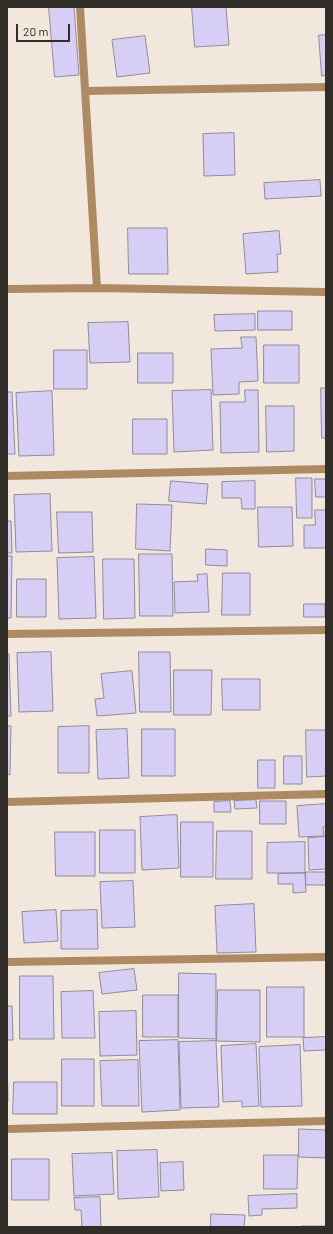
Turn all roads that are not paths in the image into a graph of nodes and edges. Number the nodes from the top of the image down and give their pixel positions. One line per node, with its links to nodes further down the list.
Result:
1 (80, 7): 3 (street)
2 (326, 87): 3 (street)
3 (86, 91): 4 (street)
4 (97, 288): 5 (street); 6 (street)
5 (7, 289)
6 (326, 292)
7 (326, 469): 8 (street)
8 (7, 476)
9 (326, 630): 10 (street)
10 (7, 634)
11 (326, 794): 12 (street)
12 (7, 802)
13 (326, 957): 14 (street)
14 (7, 962)
15 (326, 1121): 16 (street)
16 (7, 1129)

